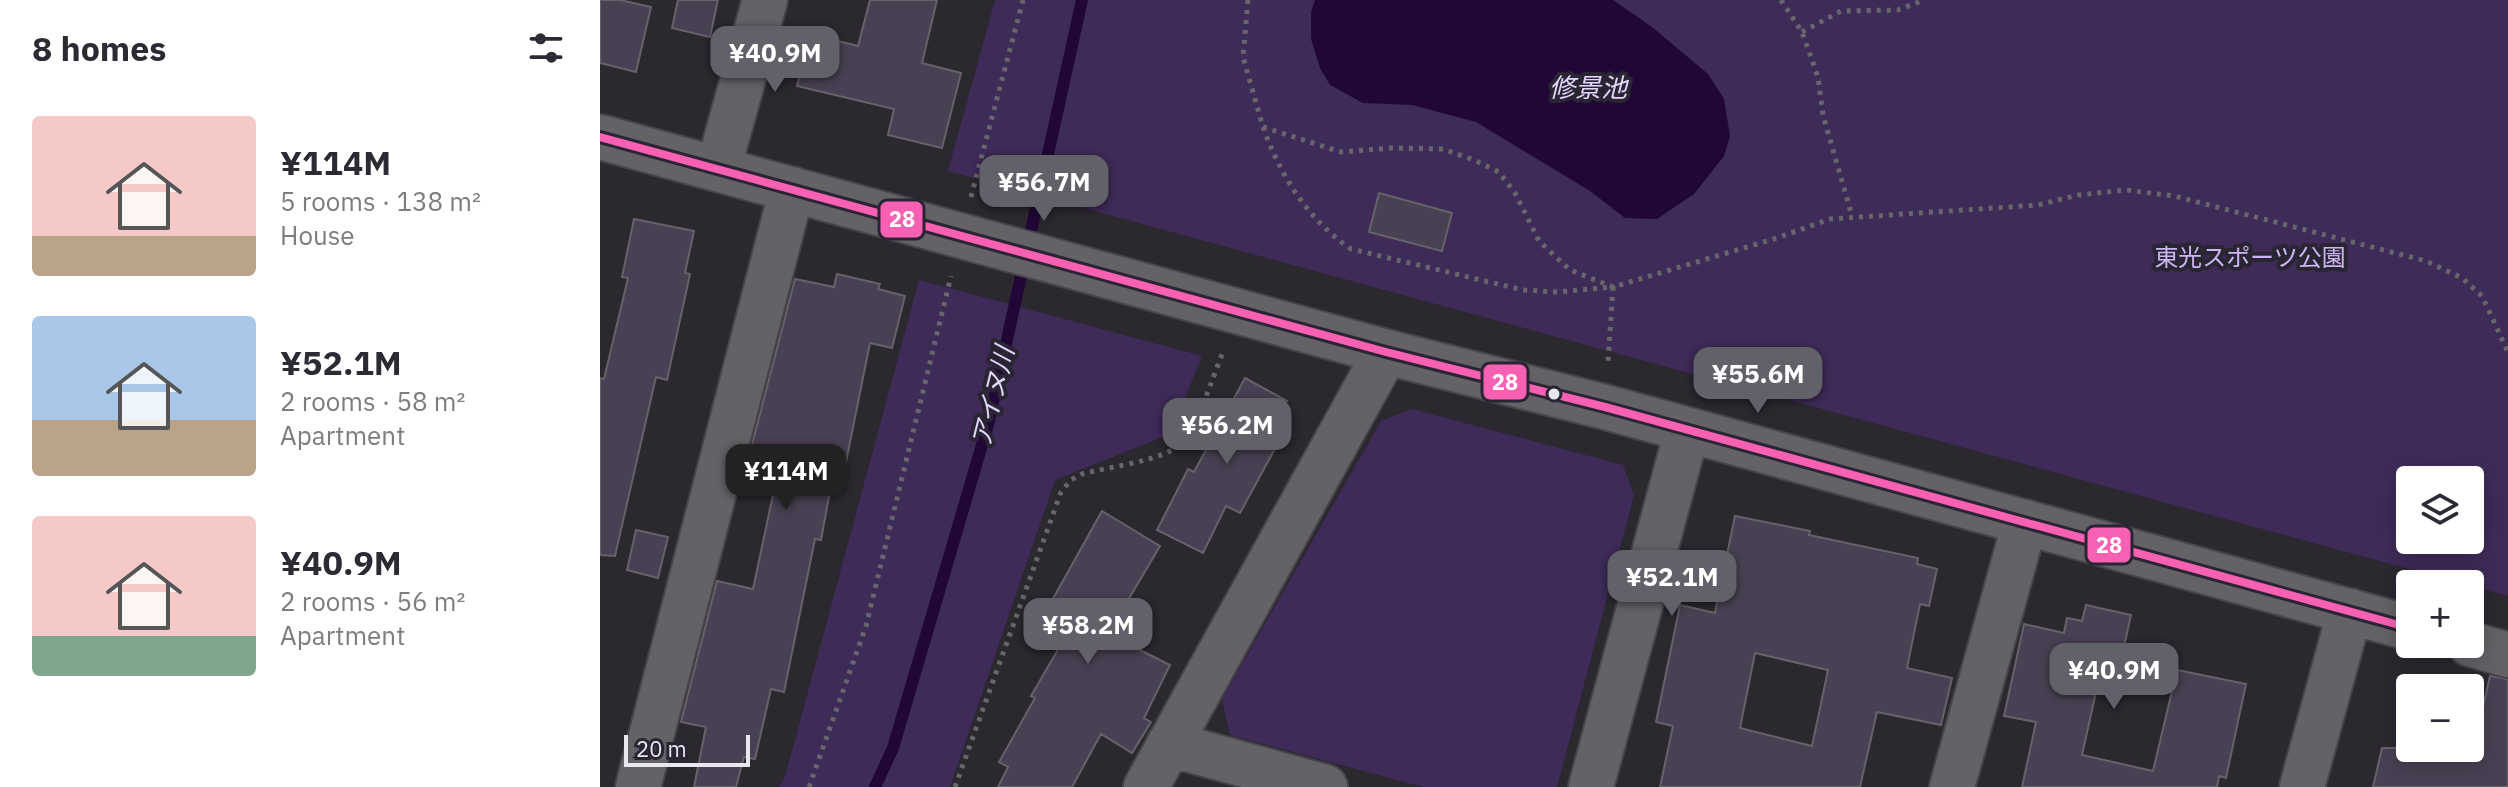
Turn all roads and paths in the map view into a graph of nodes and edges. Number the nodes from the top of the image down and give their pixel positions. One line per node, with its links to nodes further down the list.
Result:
1 (765, 0): 9 (street)
2 (1023, 0): 12 (path)
3 (1248, 0): 7 (path)
4 (1781, 0): 6 (path)
5 (1924, 0): 6 (path)
6 (1802, 32): 11 (path)
7 (1263, 127): 13 (path); 13 (path)
8 (600, 137): 9 (street)
9 (718, 169): 10 (street)
10 (792, 189): 12 (street); 25 (street)
11 (1852, 216): 13 (path); 16 (path)
12 (971, 238): 14 (street); 26 (path)
13 (1613, 287): 17 (path)
14 (1241, 311): 15 (street); 27 (path)
15 (1386, 352): 17 (street); 24 (street)
16 (2508, 352)
17 (1605, 407): 18 (street)
18 (1687, 431): 19 (street); 30 (street)
19 (2025, 522): 20 (street); 31 (street)
20 (2350, 611): 21 (street); 32 (street)
21 (2396, 624)
22 (2484, 648): 23 (street)
23 (2508, 655)
24 (1169, 744): 28 (street); 29 (street)
25 (638, 787)
26 (809, 787)
27 (955, 787)
28 (1146, 787)
29 (1325, 787)
30 (1591, 787)
31 (1952, 787)
32 (2302, 787)

